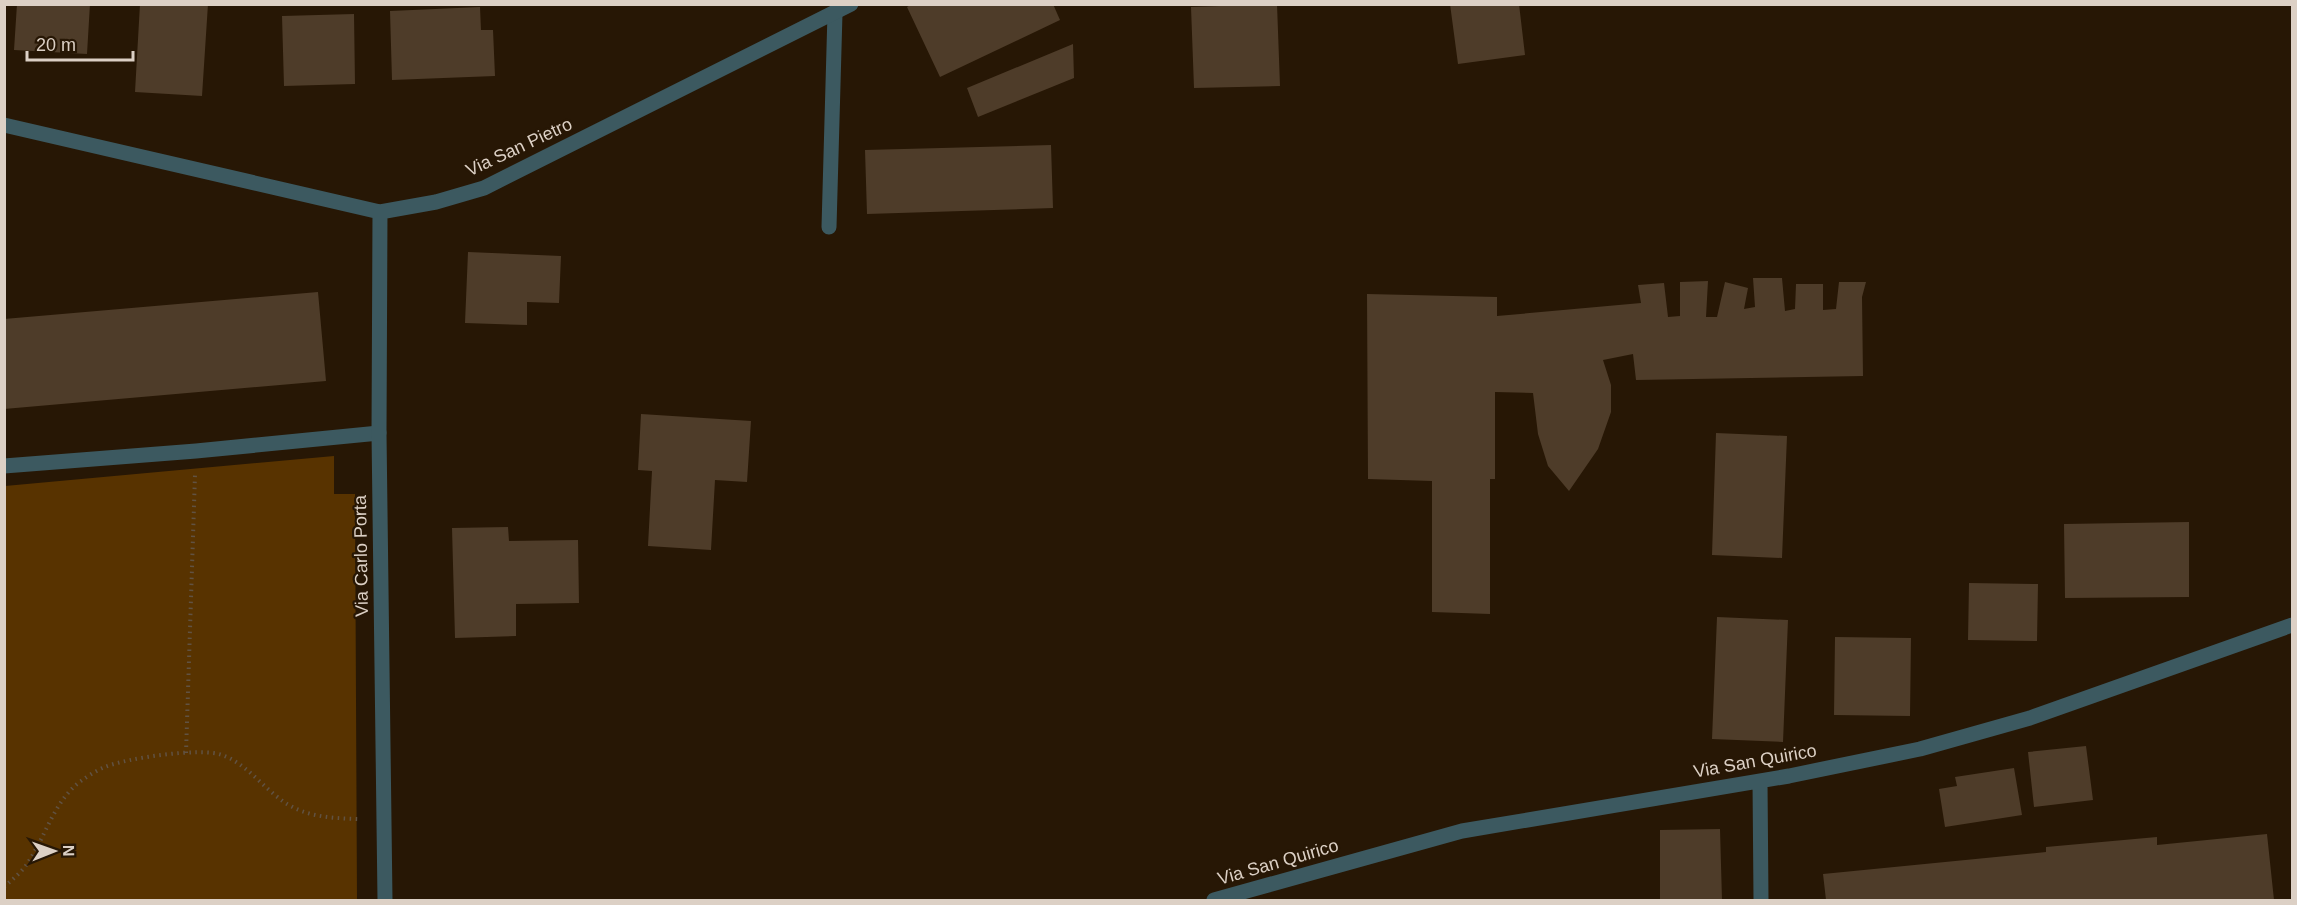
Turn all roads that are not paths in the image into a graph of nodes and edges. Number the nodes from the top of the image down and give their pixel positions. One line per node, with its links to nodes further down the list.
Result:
1 (851, 4): 2 (street, Via San Pietro)
2 (835, 13): 4 (street, Via San Pietro); 5 (street)
3 (4, 124): 4 (street, Via San Pietro)
4 (380, 212): 6 (street, Via Carlo Porta)
5 (829, 227)
6 (379, 433): 7 (street); 11 (street, Via Carlo Porta)
7 (4, 466)
8 (2292, 625): 9 (street, Via San Quirico)
9 (1760, 782): 10 (street, Via San Quirico); 13 (street)
10 (1253, 895): 12 (street, Via San Quirico)
11 (385, 900)
12 (1214, 900)
13 (1761, 900)

